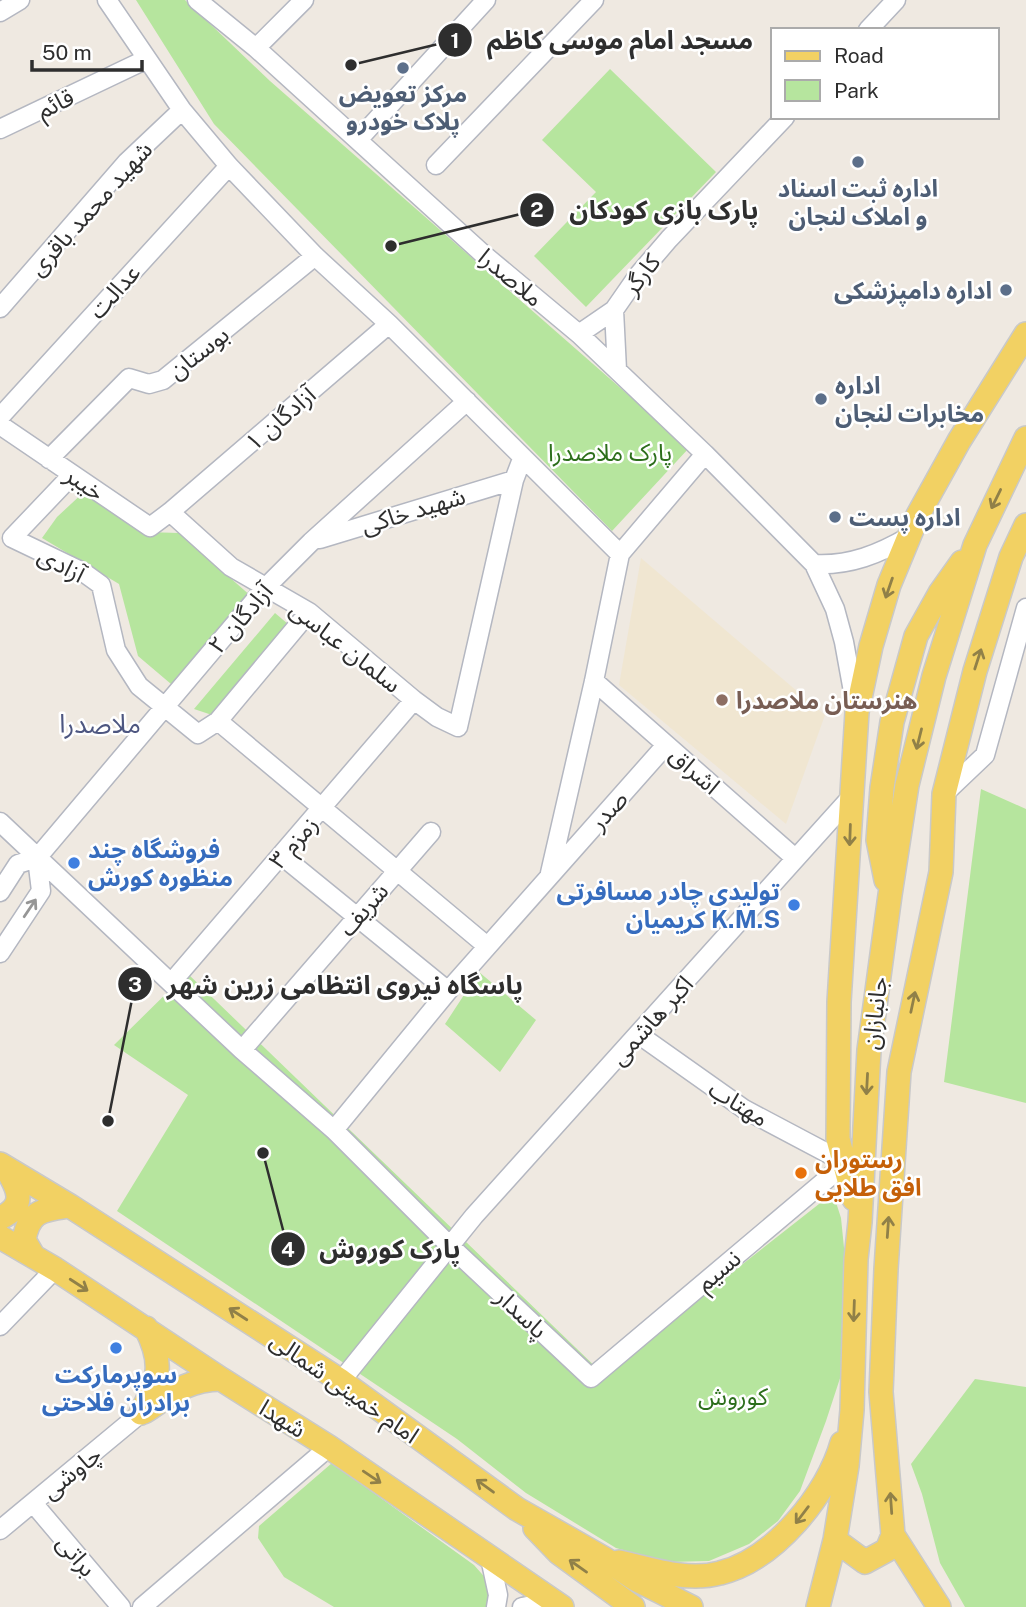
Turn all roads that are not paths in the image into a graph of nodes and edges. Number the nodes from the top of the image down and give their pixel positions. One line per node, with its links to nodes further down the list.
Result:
1 (20, 0): 8 (street)
2 (107, 0): 11 (street)
3 (197, 0): 10 (street, ملاصدرا)
4 (304, 0): 10 (street)
5 (486, 0): 15 (street)
6 (594, 0): 16 (street)
7 (896, 0): 9 (street)
8 (0, 12)
9 (870, 28)
10 (257, 48): 15 (street, ملاصدرا)
11 (147, 59): 12 (street); 14 (street, قائم)
12 (183, 110): 17 (street); 19 (street, شهید محمد باقری)
13 (783, 119): 20 (street, کارگر)
14 (0, 129)
15 (358, 140): 22 (street, ملاصدرا)
16 (436, 165)
17 (229, 166): 18 (street); 26 (street, عدالت)
18 (315, 256): 21 (street); 30 (street, بوستان)
19 (0, 308)
20 (614, 310): 22 (street, کارگر); 24 (street, کارگر)
21 (389, 324): 25 (street); 34 (street, آزادگان ۱)
22 (579, 334): 24 (street, ملاصدرا)
23 (1026, 334): 36 (main road)
24 (617, 370): 29 (street, ملاصدرا)
25 (467, 401): 31 (street); 37 (street, آزادگان ۲)
26 (0, 417)
27 (0, 425): 30 (street, خیبر)
28 (1026, 438): 72 (main road, جانبازان, one-way to 72)
29 (705, 454): 38 (street); 39 (street, ملاصدرا)
30 (49, 458): 32 (street, خیبر)
31 (522, 459): 33 (street); 38 (street)
32 (72, 475): 34 (street, خیبر); 45 (street, آزادی)
33 (514, 480): 37 (street, شهید خاکی); 44 (street, سلمان عباسی)
34 (170, 512): 40 (street, سلمان عباسی)
35 (1026, 526): 49 (main road, جانبازان, one-way to 35)
36 (909, 536): 39 (street); 46 (main road, one-way to 46)
37 (311, 542): 40 (street, آزادگان ۲)
38 (620, 554): 43 (street)
39 (814, 564): 46 (street, ملاصدرا)
40 (266, 587): 42 (street, سلمان عباسی); 45 (street, آزادگان ۲)
41 (1026, 608): 49 (street)
42 (309, 612): 44 (street, سلمان عباسی); 47 (street)
43 (594, 681): 48 (street, اشراق); 58 (street)
44 (414, 700): 51 (street, زمزم ۳)
45 (165, 705): 47 (street); 55 (street, آزادگان ۲)
46 (857, 712): 50 (main road)
47 (218, 721): 51 (street)
48 (666, 745): 56 (street, اشراق); 58 (street, صدر)
49 (944, 794): 88 (main road, جانبازان, one-way to 49)
50 (852, 796): 56 (street, اکبر هاشمی); 68 (main road, one-way to 68)
51 (323, 808): 54 (street, زمزم ۳); 57 (street)
52 (0, 821): 55 (street, پاسدار)
53 (431, 832): 57 (street, شریف)
54 (281, 856): 60 (street); 63 (street, زمزم ۳)
55 (37, 858): 59 (street, آزادگان ۲); 62 (street, one-way to 55); 63 (street, پاسدار)
56 (795, 858): 65 (street, اکبر هاشمی)
57 (397, 870): 60 (street, شریف); 61 (street)
58 (550, 875): 61 (street, صدر)
59 (0, 892)
60 (357, 917): 64 (street); 66 (street, شریف)
61 (487, 946): 64 (street, صدر)
62 (0, 953)
63 (171, 983): 66 (street, پاسدار)
64 (448, 991): 67 (street, صدر)
65 (638, 1034): 68 (street, مهتاب); 74 (street, اکبر هاشمی)
66 (242, 1050): 67 (street, پاسدار)
67 (334, 1130): 74 (street, پاسدار)
68 (846, 1163): 72 (main road); 79 (street, نسیم)
69 (3, 1166): 70 (main road, امام خمینی شمالی); 71 (main road)
70 (70, 1206): 75 (main road); 81 (main road, امام خمینی شمالی, one-way to 70)
71 (0, 1218)
72 (860, 1222): 82 (main road, جانبازان, one-way to 82)
73 (0, 1237): 75 (main road, شهدا)
74 (450, 1245): 79 (street, پاسدار); 81 (street, اکبر هاشمی)
75 (34, 1257): 76 (main road, شهدا)
76 (55, 1269): 77 (street); 78 (main road, شهدا, one-way to 78)
77 (0, 1325)
78 (146, 1328): 80 (main road, شهدا); 83 (main road)
79 (591, 1378)
80 (221, 1380): 83 (main road); 84 (main road, شهدا)
81 (341, 1381): 86 (main road, امام خمینی شمالی, one-way to 81)
82 (852, 1410): 89 (main road, جانبازان); 91 (main road, one-way to 91)
83 (141, 1413): 85 (street, چاوشی)
84 (329, 1447): 90 (main road, شهدا, one-way to 90); 94 (street)
85 (33, 1503): 87 (street, چاوشی); 93 (street, براتی)
86 (517, 1509): 91 (main road, امام خمینی شمالی); 97 (main road, one-way to 86)
87 (0, 1530)
88 (893, 1535): 89 (main road); 100 (main road, جانبازان)
89 (835, 1540): 99 (main road, جانبازان)
90 (491, 1558): 92 (main road, شهدا); 95 (street)
91 (605, 1559): 98 (main road, امام خمینی شمالی)
92 (557, 1604): 96 (street)
93 (121, 1607)
94 (142, 1607)
95 (496, 1607)
96 (522, 1607)
97 (633, 1607)
98 (691, 1607)
99 (818, 1607)
100 (939, 1607)

